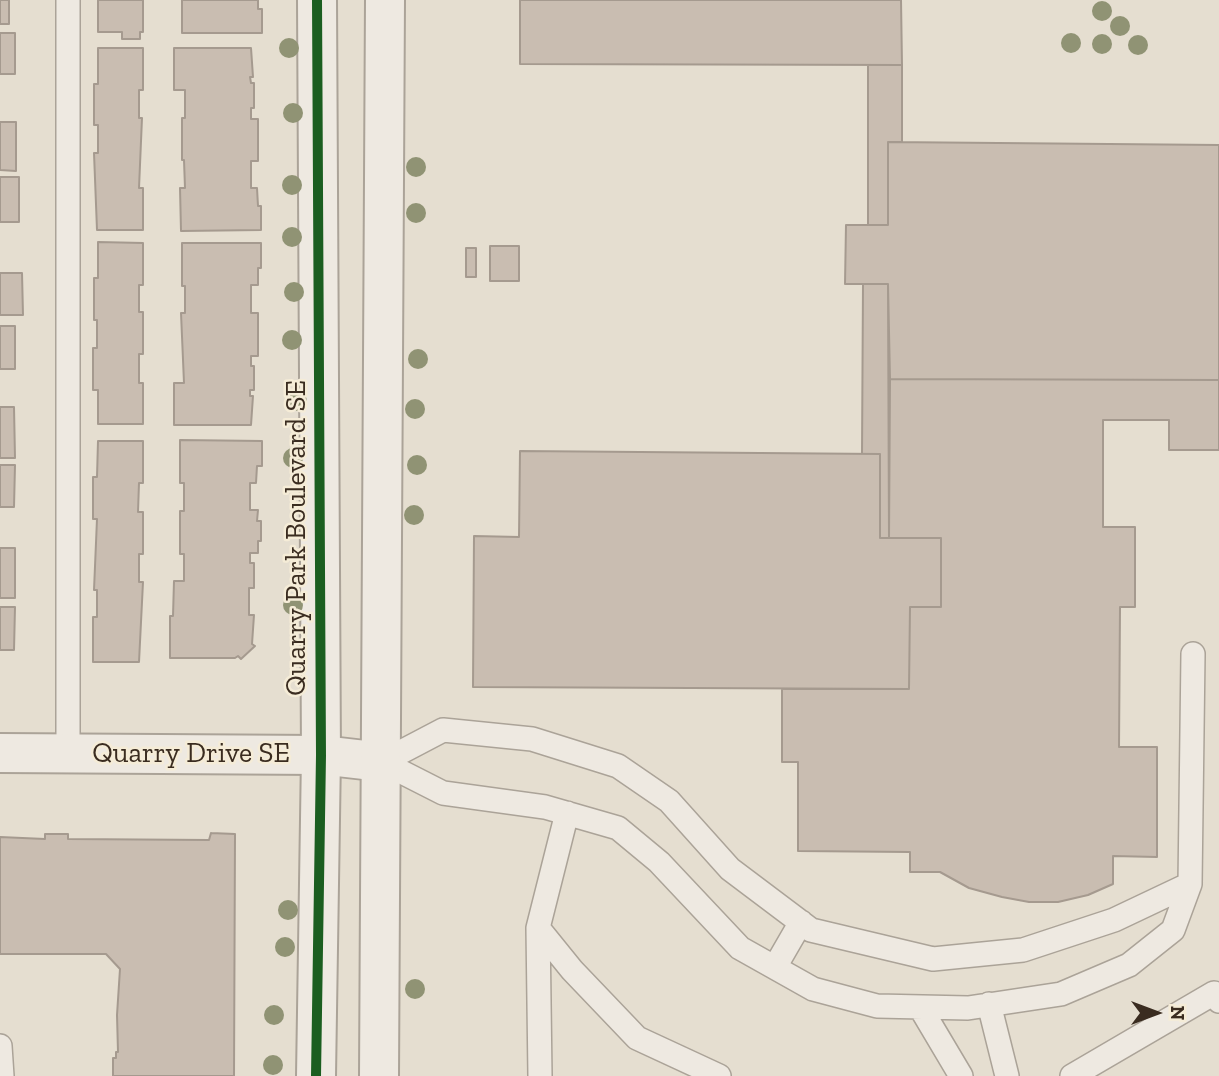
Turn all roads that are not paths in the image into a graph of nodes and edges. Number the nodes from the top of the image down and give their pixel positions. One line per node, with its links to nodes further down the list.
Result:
1 (68, 0): 6 (lane)
2 (317, 0): 7 (street, Quarry Park Boulevard SE)
3 (385, 0): 8 (street)
4 (1193, 654): 10 (lane)
5 (0, 753): 6 (street, Quarry Drive SE)
6 (68, 754): 7 (street, Quarry Drive SE)
7 (321, 755): 8 (street, Quarry Drive SE); 20 (street, Quarry Park Boulevard SE)
8 (382, 762): 9 (lane); 11 (lane); 21 (street)
9 (566, 813): 12 (lane); 13 (lane)
10 (1191, 884): 11 (lane); 15 (lane)
11 (800, 922): 13 (lane)
12 (538, 928): 22 (lane); 23 (lane)
13 (775, 967): 16 (lane)
14 (1219, 1001): 18 (lane)
15 (989, 1004): 16 (lane); 25 (lane)
16 (920, 1007): 24 (lane)
17 (0, 1046): 19 (lane)
18 (1075, 1075)
19 (2, 1076)
20 (316, 1076)
21 (379, 1076)
22 (540, 1076)
23 (719, 1076)
24 (961, 1076)
25 (1007, 1076)

